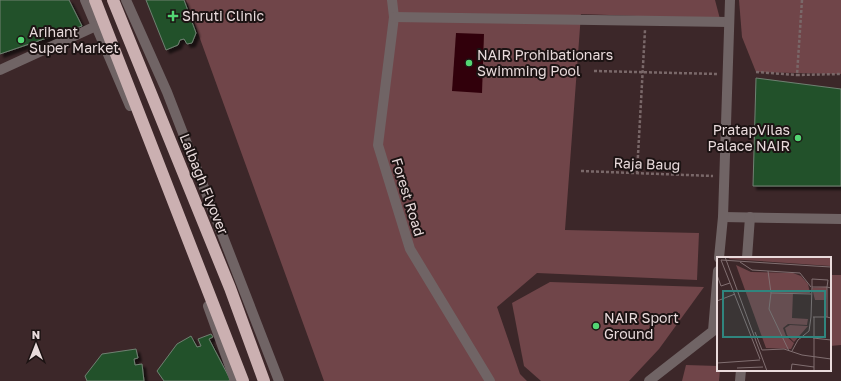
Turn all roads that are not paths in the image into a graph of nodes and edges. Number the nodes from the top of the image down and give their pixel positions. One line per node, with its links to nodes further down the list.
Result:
1 (85, 0): 9 (street)
2 (95, 0): 19 (highway)
3 (112, 0): 20 (highway, Lalbagh Flyover)
4 (126, 0): 21 (street)
5 (392, 0): 7 (street, Forest Road)
6 (730, 0): 8 (street)
7 (394, 17): 8 (street); 22 (street, Forest Road)
8 (729, 22): 11 (street)
9 (96, 26): 10 (street); 18 (street)
10 (0, 70)
11 (723, 217): 12 (street); 14 (street)
12 (750, 217): 13 (street); 15 (street)
13 (841, 219)
14 (719, 257)
15 (747, 257)
16 (717, 283): 23 (street)
17 (741, 371): 24 (street)
18 (235, 381)
19 (243, 381)
20 (264, 381)
21 (279, 381)
22 (490, 381)
23 (649, 381)
24 (740, 381)

